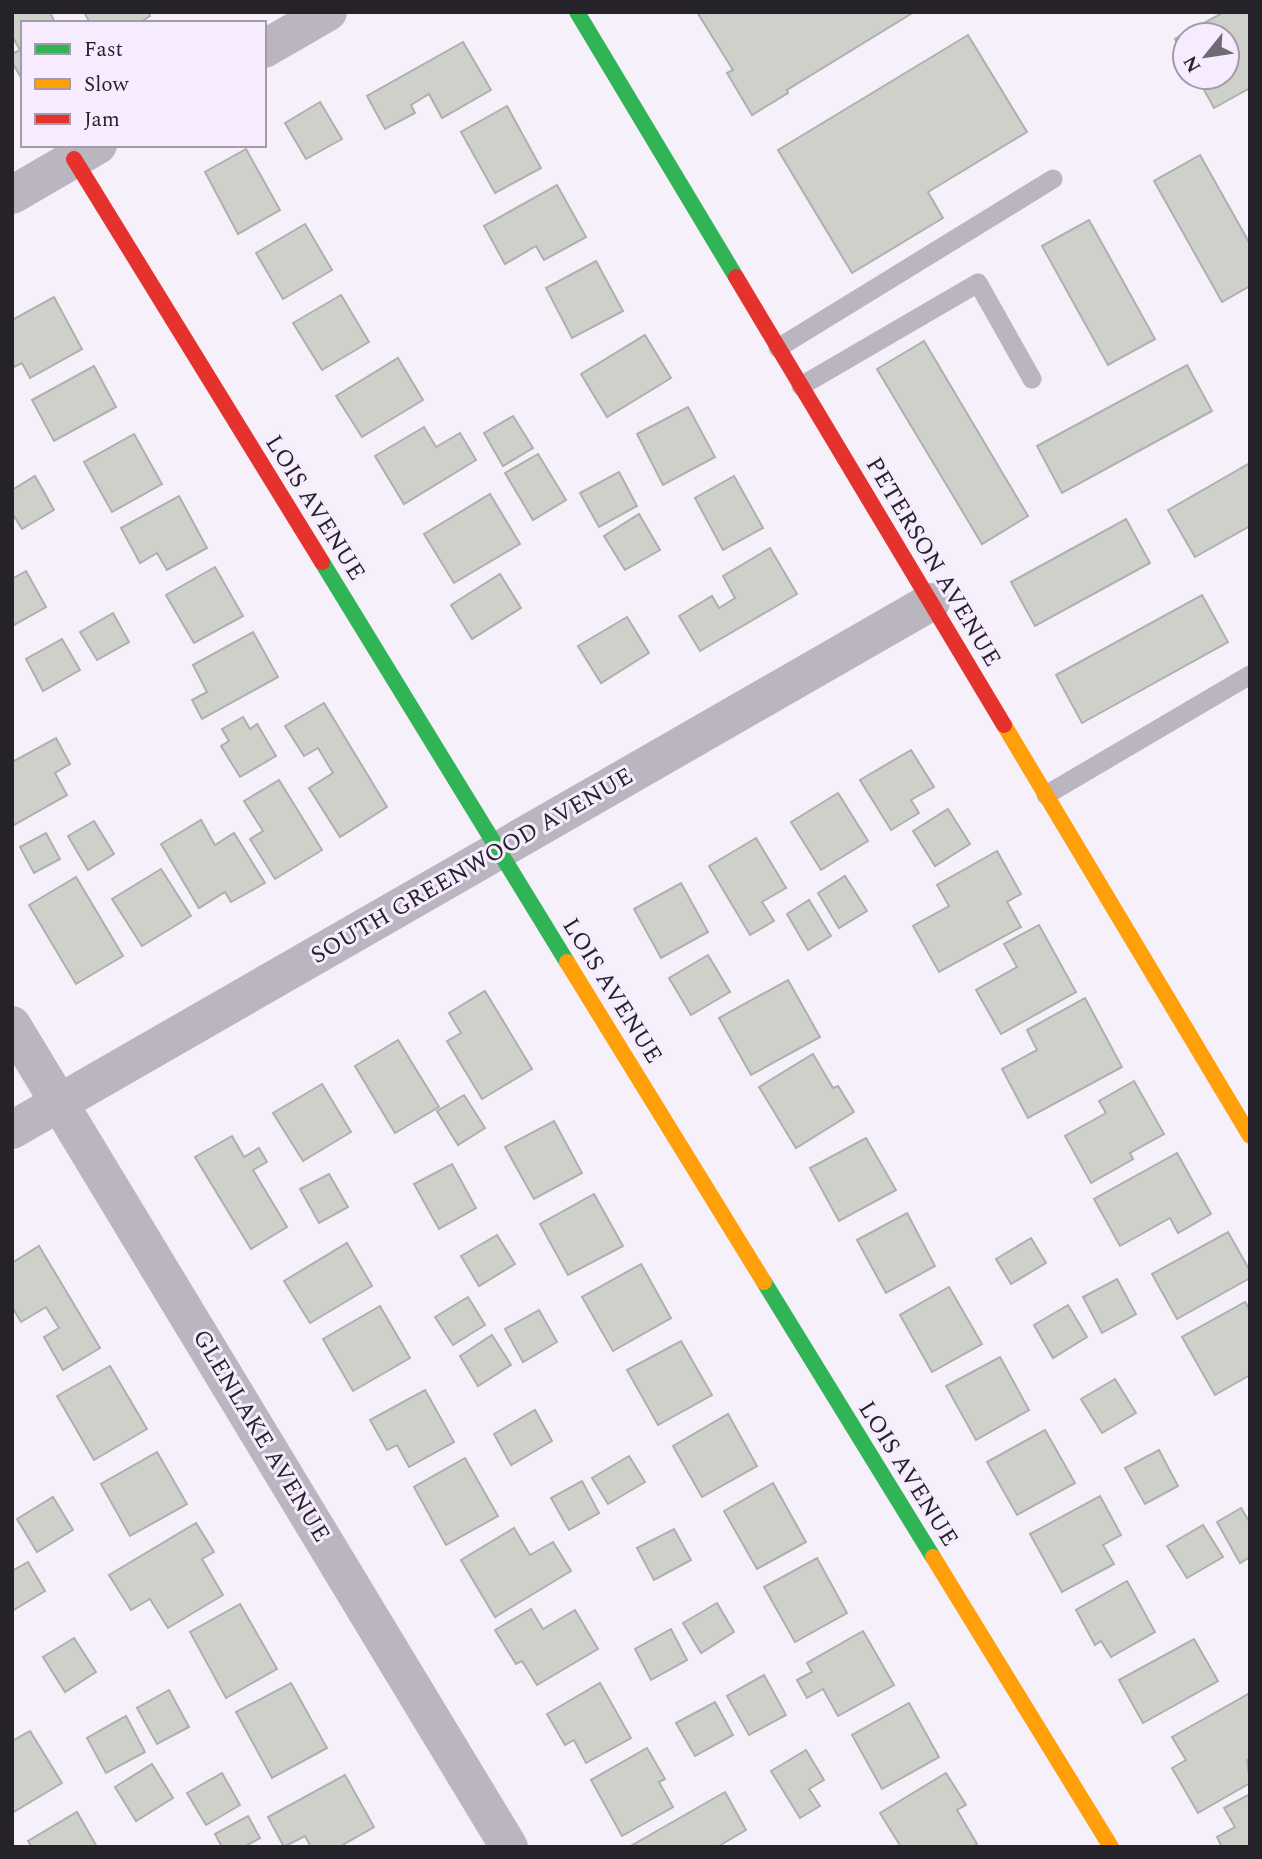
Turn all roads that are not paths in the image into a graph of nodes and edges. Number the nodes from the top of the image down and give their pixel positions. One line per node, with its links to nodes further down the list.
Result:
1 (327, 12): 3 (street)
2 (585, 15): 7 (street, PETERSON AVENUE)
3 (266, 48)
4 (86, 152): 6 (street); 13 (street, LOIS AVENUE)
5 (1053, 179): 7 (lane)
6 (12, 195)
7 (778, 348): 9 (street, PETERSON AVENUE)
8 (1032, 379): 9 (lane)
9 (802, 386): 10 (street, PETERSON AVENUE)
10 (931, 602): 12 (street, PETERSON AVENUE); 13 (street, SOUTH GREENWOOD AVENUE)
11 (1250, 675): 12 (lane)
12 (1046, 794): 17 (street, PETERSON AVENUE)
13 (499, 850): 15 (street, SOUTH GREENWOOD AVENUE); 19 (street, LOIS AVENUE)
14 (12, 1025): 15 (street, GLENLAKE AVENUE)
15 (60, 1103): 16 (street, SOUTH GREENWOOD AVENUE); 18 (street, GLENLAKE AVENUE)
16 (12, 1130)
17 (1250, 1136)
18 (509, 1847)
19 (1111, 1847)

